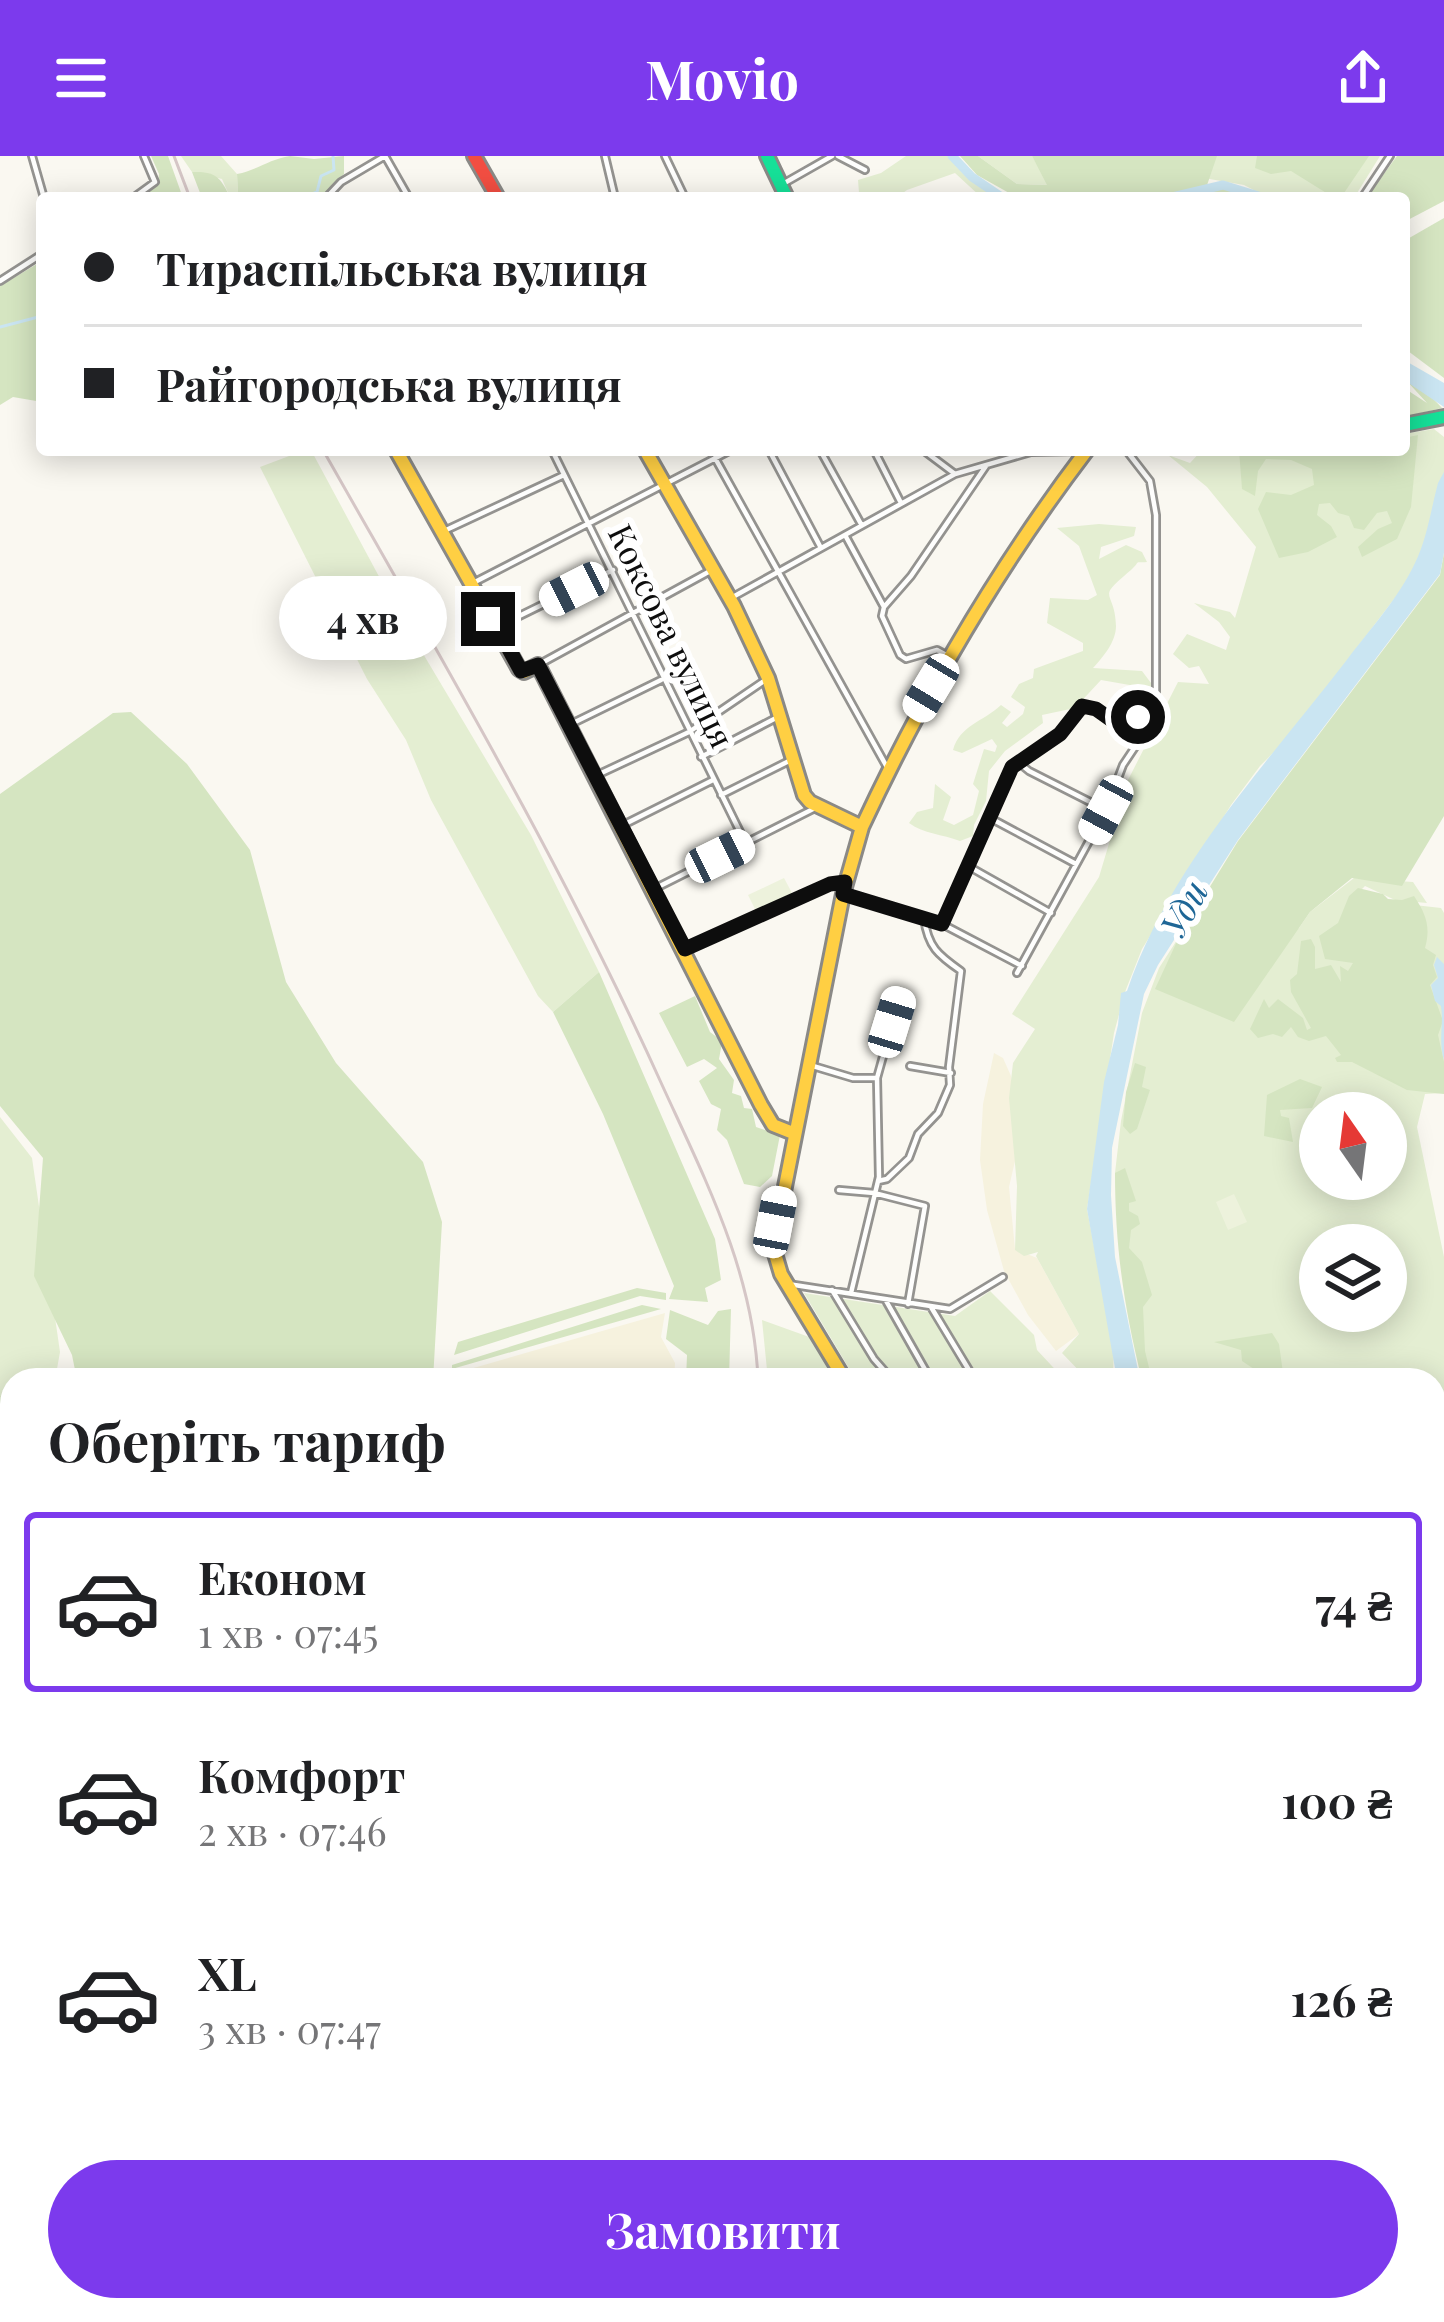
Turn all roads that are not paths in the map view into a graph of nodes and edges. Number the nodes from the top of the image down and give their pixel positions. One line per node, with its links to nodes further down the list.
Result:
1 (32, 156): 12 (street)
2 (144, 156): 13 (street)
3 (385, 156): 11 (street); 16 (street)
4 (474, 156): 17 (main road)
5 (605, 156): 18 (street)
6 (664, 156): 19 (street)
7 (767, 156): 20 (main road)
8 (835, 156): 10 (street); 20 (street)
9 (1390, 156): 21 (street)
10 (866, 170)
11 (334, 188): 14 (street); 15 (street)
12 (42, 192)
13 (142, 192)
14 (331, 192)
15 (336, 192)
16 (406, 192)
17 (495, 192)
18 (614, 192)
19 (682, 192)
20 (784, 192)
21 (1366, 192)
22 (36, 258): 23 (street)
23 (0, 280)
24 (1441, 417): 25 (main road)
25 (1410, 424)
26 (400, 456): 46 (main road)
27 (555, 456): 41 (street, Коксова вулиця)
28 (649, 456): 42 (main road)
29 (720, 456): 38 (street)
30 (772, 456): 48 (street)
31 (823, 456): 45 (street)
32 (877, 456): 43 (street)
33 (931, 456): 40 (street)
34 (995, 456): 39 (street)
35 (1016, 456): 39 (street)
36 (1082, 456): 57 (main road)
37 (1131, 456): 61 (street)
38 (716, 458): 42 (street); 51 (street)
39 (992, 461): 40 (street); 54 (street)
40 (955, 474): 43 (street)
41 (565, 475): 44 (street, Коксова вулиця); 46 (street)
42 (666, 485): 44 (street); 49 (main road)
43 (901, 503): 45 (street)
44 (590, 524): 50 (street, Коксова вулиця); 52 (street)
45 (862, 525): 47 (street)
46 (444, 532): 52 (main road)
47 (844, 535): 48 (street); 54 (street)
48 (821, 548): 51 (street)
49 (714, 569): 53 (main road); 55 (street)
50 (613, 570): 55 (street, Коксова вулиця); 56 (street)
51 (778, 572): 53 (street); 68 (street)
52 (473, 583): 56 (main road)
53 (730, 598): 59 (main road)
54 (884, 607): 57 (street)
55 (634, 614): 58 (street); 60 (street, Коксова вулиця)
56 (497, 627): 58 (main road)
57 (950, 657): 68 (main road)
58 (538, 665): 63 (main road)
59 (768, 678): 62 (main road); 64 (street)
60 (662, 679): 63 (street); 64 (street, Коксова вулиця)
61 (1147, 710): 67 (street); 73 (street)
62 (782, 715): 65 (street); 66 (main road)
63 (569, 725): 69 (main road)
64 (688, 731): 65 (street, Коксова вулиця); 69 (street)
65 (701, 757): 70 (street, Коксова вулиця)
66 (793, 760): 71 (street); 72 (main road)
67 (1018, 762): 73 (street); 74 (street)
68 (888, 769): 76 (main road)
69 (596, 776): 75 (main road)
70 (713, 780): 71 (street, Коксова вулиця); 75 (street)
71 (721, 795): 77 (street, Коксова вулиця)
72 (818, 806): 76 (main road); 77 (street)
73 (1106, 810): 78 (street)
74 (992, 819): 78 (street); 79 (street)
75 (621, 826): 81 (main road)
76 (862, 826): 80 (main road)
77 (746, 844): 81 (street)
78 (1076, 864): 82 (street)
79 (968, 866): 82 (street); 84 (street)
80 (844, 888): 83 (street); 85 (street); 89 (main road)
81 (654, 889): 85 (main road)
82 (1051, 913): 86 (street)
83 (924, 918): 84 (street); 91 (street)
84 (942, 924): 86 (street)
85 (685, 949): 93 (main road)
86 (1022, 966): 87 (street)
87 (1016, 973)
88 (900, 995): 92 (street)
89 (807, 1065): 92 (street); 93 (main road)
90 (910, 1066): 91 (street)
91 (951, 1073): 94 (street)
92 (877, 1078): 94 (street)
93 (793, 1133): 98 (main road)
94 (878, 1181): 96 (street)
95 (839, 1190): 96 (street)
96 (874, 1193): 100 (street); 102 (street)
97 (1003, 1277): 103 (street)
98 (788, 1284): 99 (street); 104 (main road)
99 (832, 1290): 100 (street); 105 (street)
100 (851, 1293): 101 (street)
101 (885, 1300): 102 (street); 106 (street)
102 (908, 1304): 103 (street)
103 (931, 1307): 107 (street)
104 (838, 1368)
105 (882, 1368)
106 (924, 1368)
107 (968, 1368)

